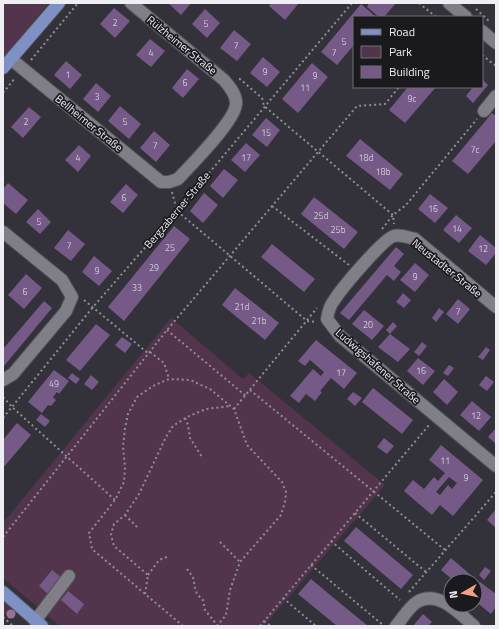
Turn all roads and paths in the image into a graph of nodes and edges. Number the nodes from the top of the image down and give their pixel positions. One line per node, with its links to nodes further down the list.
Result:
1 (59, 3): 14 (main road)
2 (78, 3): 16 (path)
3 (131, 3): 18 (street, Rülzheimer Straße)
4 (352, 3): 21 (path, Bergzaberner Straße)
5 (419, 3): 8 (path)
6 (448, 3): 9 (street)
7 (475, 8): 10 (path)
8 (435, 16)
9 (461, 16)
10 (480, 16)
11 (483, 20): 12 (path)
12 (491, 32)
13 (483, 56): 15 (path)
14 (7, 64): 16 (street, Bellheimer Straße)
15 (496, 66)
16 (23, 70): 19 (path); 24 (street, Bellheimer Straße)
17 (398, 88): 23 (path)
18 (232, 89): 21 (path); 24 (street, Bergzaberner Straße)
19 (3, 93)
20 (496, 96): 22 (street)
21 (264, 106): 23 (path); 26 (path, Bergzaberner Straße)
22 (484, 111): 27 (path)
23 (318, 151): 25 (path); 27 (path)
24 (169, 182): 26 (path)
25 (272, 206): 31 (path); 32 (path)
26 (177, 211): 31 (path); 34 (path, Bergzaberner Straße)
27 (394, 215): 29 (path); 30 (path)
28 (3, 232): 41 (street)
29 (379, 232)
30 (394, 236): 35 (street, Neustadter Straße); 36 (street, Ludwigshafener Straße)
31 (230, 256): 37 (path); 38 (path)
32 (350, 265)
33 (321, 302): 37 (path)
34 (94, 307): 39 (path); 46 (path, Bergzaberner Straße)
35 (496, 307)
36 (328, 319): 37 (path); 49 (street, Ludwigshafener Straße)
37 (306, 321): 42 (path)
38 (167, 330): 39 (path); 43 (path)
39 (150, 353): 40 (path); 51 (path)
40 (169, 379): 45 (path); 56 (path)
41 (3, 380)
42 (250, 390): 43 (path); 54 (path)
43 (246, 396): 47 (path)
44 (3, 397): 46 (path)
45 (231, 406): 47 (path); 50 (path)
46 (12, 407): 48 (path, Bergzaberner Straße); 51 (path)
47 (234, 409): 65 (path)
48 (3, 416)
49 (436, 416): 53 (street, Ludwigshafener Straße); 54 (path)
50 (185, 418): 52 (path); 58 (path)
51 (67, 456): 56 (path); 60 (path)
52 (202, 457)
53 (496, 466)
54 (374, 490): 57 (path); 63 (path)
55 (496, 492): 63 (path)
56 (116, 500): 72 (path)
57 (354, 513): 61 (path); 68 (path)
58 (125, 515): 59 (path); 69 (path)
59 (138, 528)
60 (3, 537)
61 (331, 541): 66 (path); 75 (path)
62 (220, 542): 65 (path)
63 (445, 550): 68 (path)
64 (167, 557): 69 (path)
65 (240, 562): 81 (path)
66 (311, 566): 74 (path); 85 (path)
67 (187, 570): 81 (path)
68 (426, 572): 73 (path)
69 (148, 575): 72 (path)
70 (68, 576): 78 (street)
71 (3, 592): 78 (main road)
72 (145, 594): 80 (path)
73 (406, 596)
74 (283, 598): 77 (path); 84 (path)
75 (401, 601)
76 (3, 617): 79 (path)
77 (264, 621): 82 (path); 83 (path)
78 (38, 623)
79 (13, 626)
80 (183, 626)
81 (218, 626)
82 (260, 626)
83 (271, 626)
84 (316, 626)
85 (382, 626)
86 (396, 626): 87 (street)
87 (474, 626)

